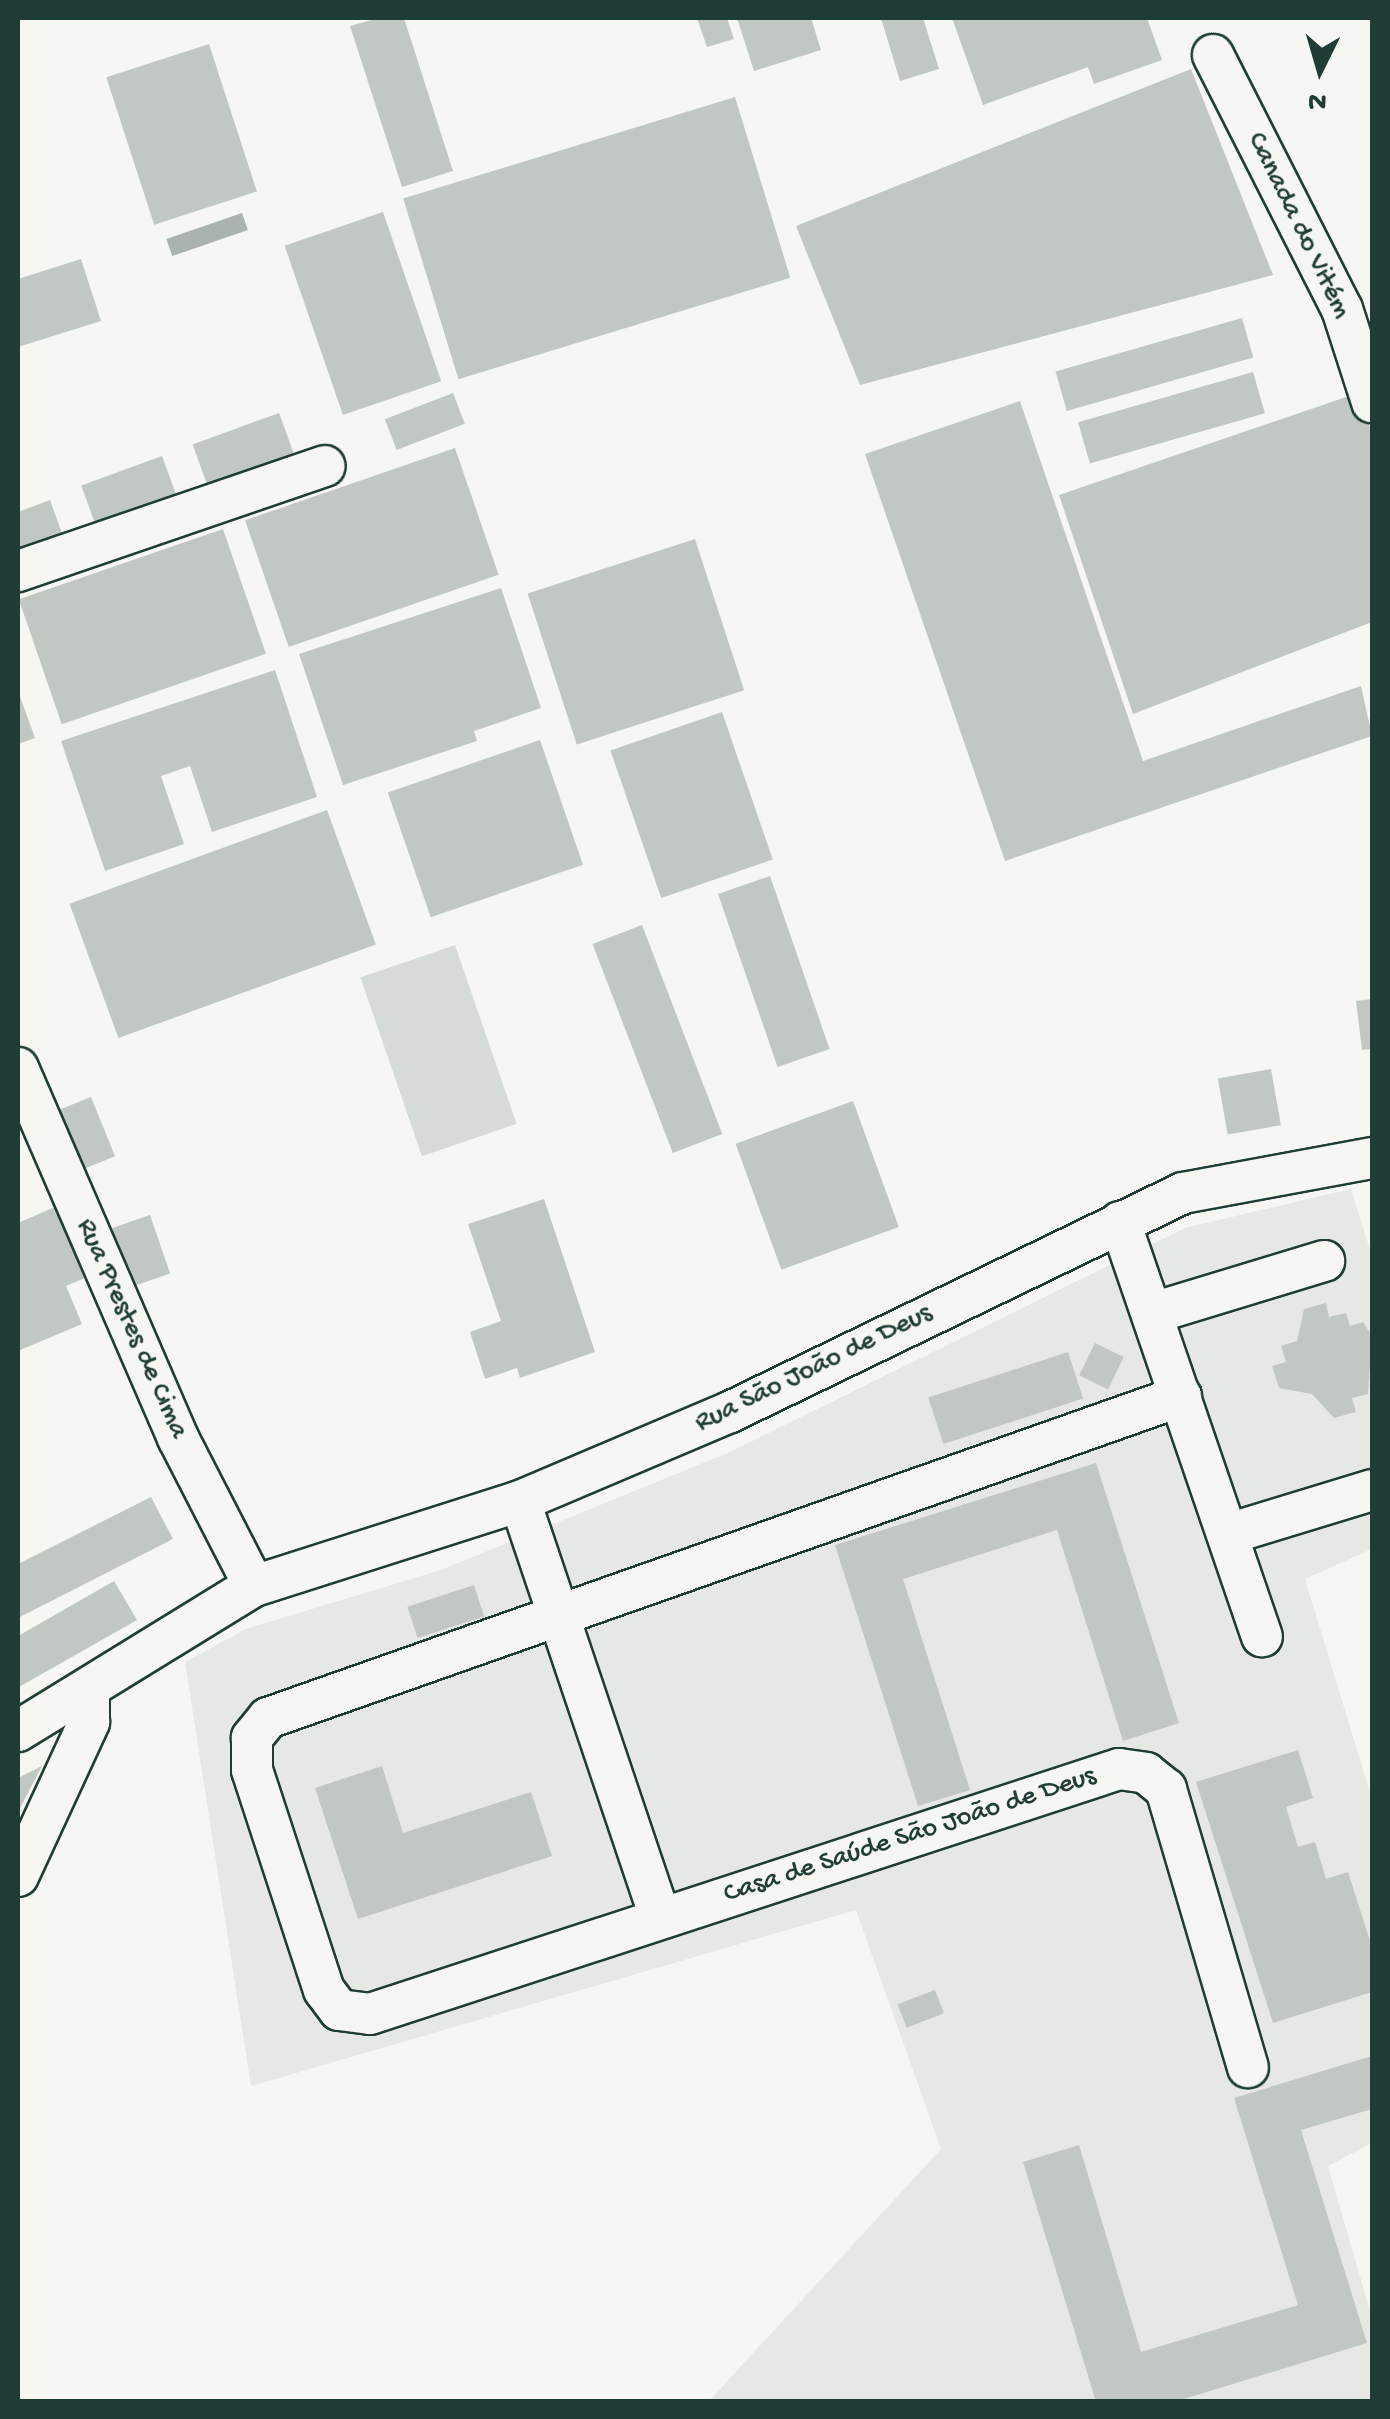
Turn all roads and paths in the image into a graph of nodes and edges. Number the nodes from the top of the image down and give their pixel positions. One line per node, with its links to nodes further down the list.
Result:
1 (1213, 55): 2 (street, Canada do Vitém)
2 (1372, 402)
3 (324, 466): 4 (street)
4 (18, 571)
5 (18, 1068): 14 (street, Rua Prestes de Cima)
6 (1372, 1158): 7 (street, Rua São João de Deus)
7 (1120, 1222): 9 (street); 12 (street, Rua São João de Deus)
8 (1324, 1261): 9 (street)
9 (1153, 1313): 10 (street)
10 (1181, 1396): 13 (street); 15 (street, Casa de Saúde São João de Deus)
11 (1372, 1490): 13 (street)
12 (520, 1501): 14 (street, Rua São João de Deus); 15 (street)
13 (1228, 1534): 16 (street)
14 (254, 1586): 17 (street, Rua São João de Deus)
15 (558, 1616): 20 (street); 20 (street, Casa de Saúde São João de Deus)
16 (1262, 1636)
17 (89, 1688): 18 (street, Rua São João de Deus); 19 (street)
18 (18, 1732)
19 (18, 1876)
20 (659, 1915): 21 (street, Casa de Saúde São João de Deus)
21 (1248, 2068)

